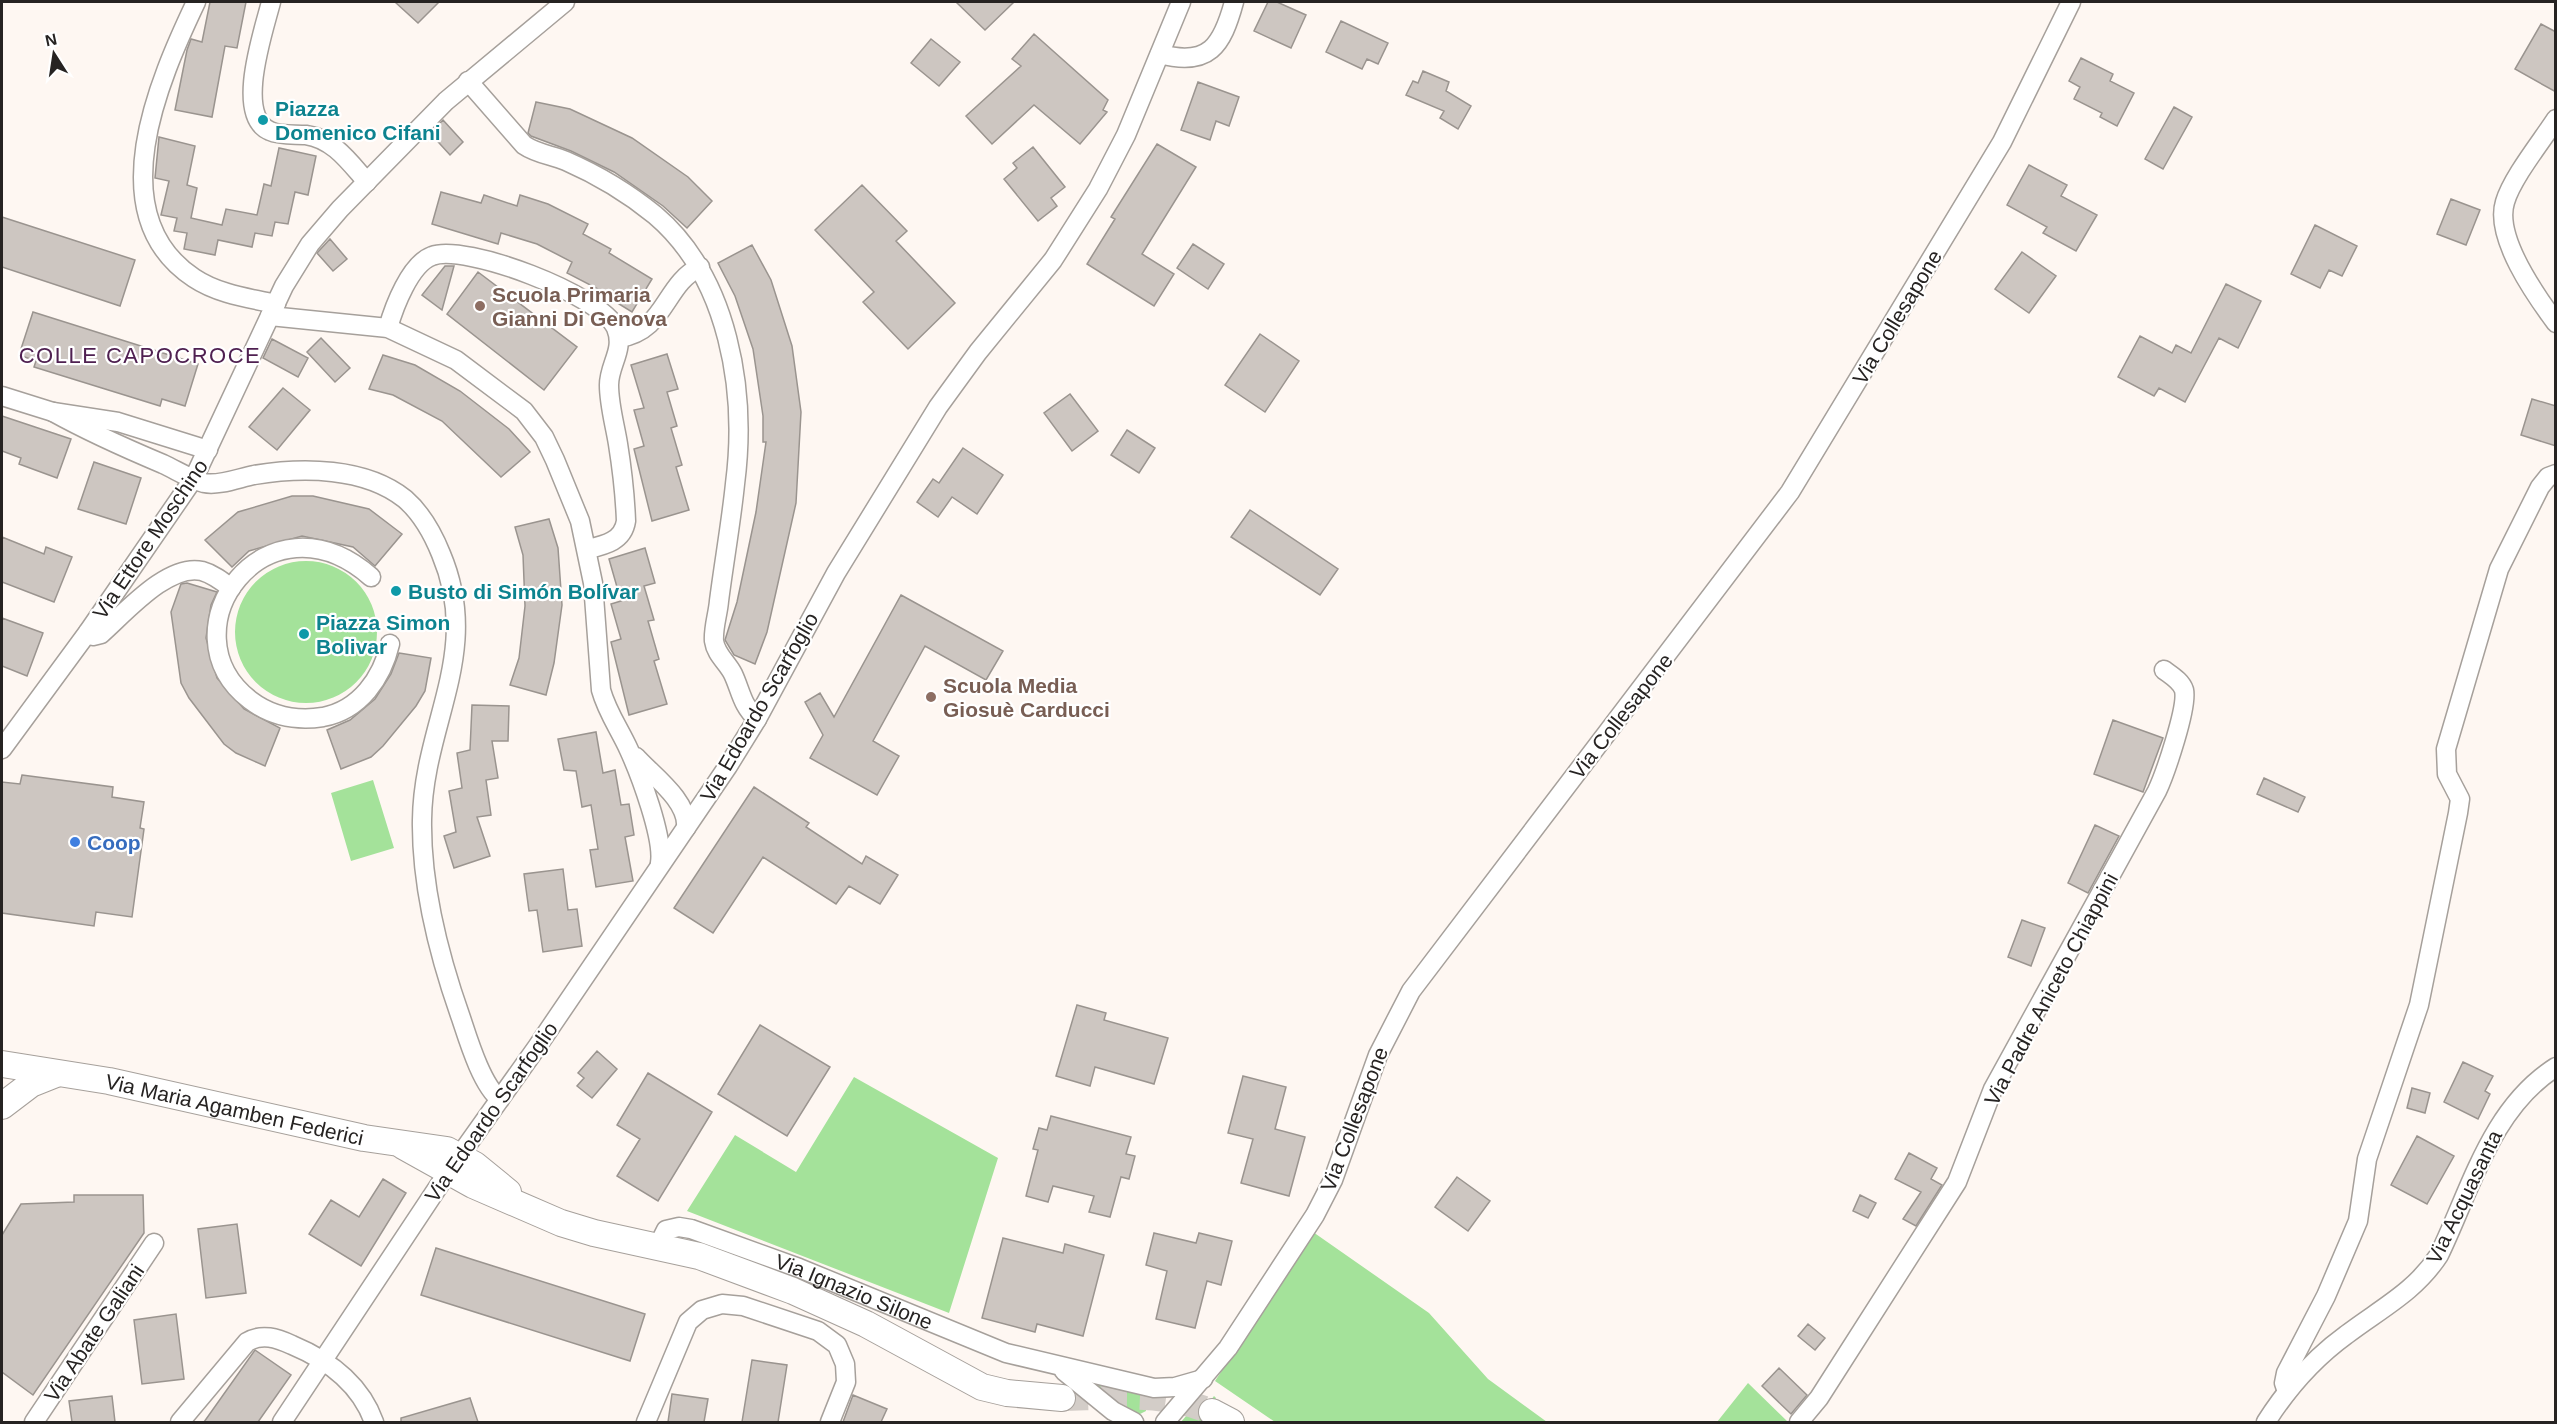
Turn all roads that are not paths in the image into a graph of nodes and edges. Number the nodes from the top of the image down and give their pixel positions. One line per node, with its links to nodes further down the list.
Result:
1 (196, 2): 12 (street)
2 (271, 2): 10 (street)
3 (565, 2): 8 (street, Via Ettore Moschino)
4 (1181, 2): 7 (street, Via Edoardo Scarfoglio)
5 (1234, 2): 7 (street)
6 (2072, 2): 45 (street, Via Collesapone)
7 (1160, 54): 27 (street, Via Edoardo Scarfoglio)
8 (468, 81): 10 (street, Via Ettore Moschino); 11 (street)
9 (2556, 119): 13 (street)
10 (367, 182): 12 (street, Via Ettore Moschino)
11 (700, 267): 15 (street); 27 (street)
12 (273, 310): 14 (street); 18 (street, Via Ettore Moschino)
13 (2556, 323)
14 (388, 328): 15 (street); 21 (street)
15 (619, 338): 21 (street)
16 (2, 396): 17 (street)
17 (53, 412): 18 (street); 20 (street)
18 (208, 450): 20 (street, Via Ettore Moschino)
19 (2556, 474): 47 (street)
20 (194, 478): 24 (street, Via Ettore Moschino); 38 (street)
21 (588, 549): 29 (street)
22 (370, 577): 23 (street)
23 (231, 588): 24 (street); 25 (street)
24 (88, 632): 28 (street, Via Ettore Moschino)
25 (390, 644)
26 (2164, 670): 57 (street, Via Padre Aniceto Chiappini)
27 (758, 719): 31 (street, Via Edoardo Scarfoglio)
28 (2, 749)
29 (629, 749): 30 (street); 32 (street)
30 (674, 798): 31 (street); 33 (street)
31 (703, 804): 33 (street, Via Edoardo Scarfoglio)
32 (652, 816): 33 (street); 34 (street)
33 (683, 832): 34 (street, Via Edoardo Scarfoglio)
34 (660, 863): 38 (street, Via Edoardo Scarfoglio)
35 (2, 1064): 37 (street, Via Maria Agamben Federici)
36 (2556, 1067): 47 (street, Via Acquasanta)
37 (65, 1074): 39 (street, Via Maria Agamben Federici); 40 (street, Via Maria Agamben Federici)
38 (500, 1099): 40 (street, Via Edoardo Scarfoglio)
39 (2, 1106)
40 (454, 1164): 42 (street, Via Ignazio Silone); 43 (street, Via Edoardo Scarfoglio)
41 (154, 1243): 49 (street, Via Abate Galiani)
42 (658, 1246): 44 (street, Via Ignazio Silone); 48 (street, Via Ignazio Silone)
43 (323, 1360): 50 (street); 51 (street, Via Edoardo Scarfoglio); 52 (street)
44 (1058, 1366): 46 (street, Via Ignazio Silone); 55 (street, Via Ignazio Silone)
45 (1203, 1379): 46 (street, Via Ignazio Silone); 56 (street, Via Collesapone)
46 (1154, 1388): 56 (street)
47 (2287, 1392): 58 (street, Via Acquasanta)
48 (1062, 1398)
49 (34, 1422)
50 (180, 1422)
51 (282, 1422)
52 (374, 1422)
53 (646, 1422): 54 (street)
54 (830, 1422)
55 (1133, 1422)
56 (1164, 1422)
57 (1799, 1422)
58 (2266, 1422)

